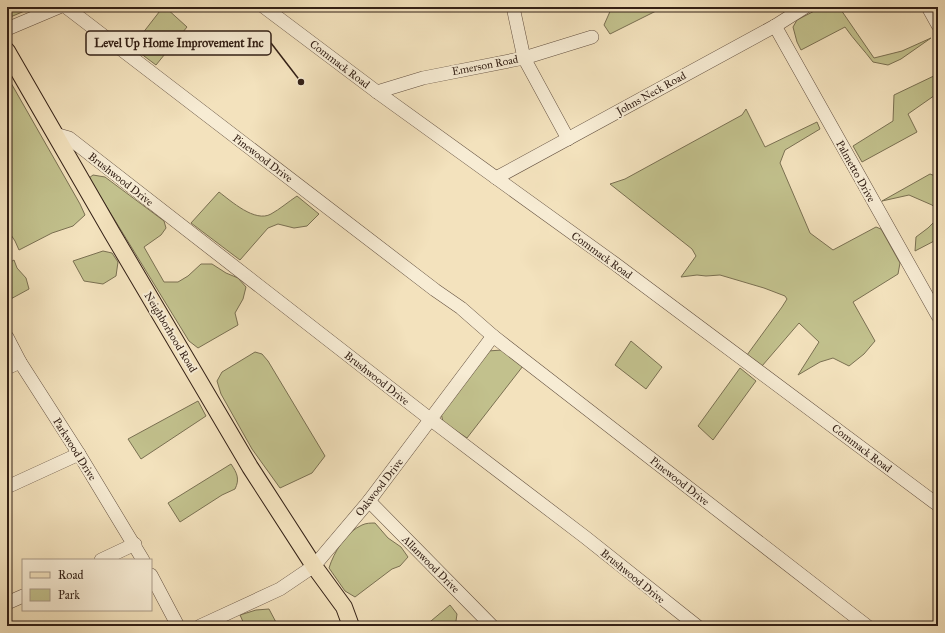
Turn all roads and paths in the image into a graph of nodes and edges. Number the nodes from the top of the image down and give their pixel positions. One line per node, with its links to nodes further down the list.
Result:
1 (59, 7): 9 (street)
2 (66, 7): 18 (street, Pinewood Drive)
3 (512, 7): 12 (street)
4 (805, 7): 8 (street, Johns Neck Road)
5 (928, 7): 7 (street)
6 (271, 8): 13 (street, Commack Road)
7 (938, 25)
8 (775, 26): 15 (street, Johns Neck Road); 17 (street, Palmetto Drive)
9 (7, 29)
10 (592, 36): 12 (street, Emerson Road)
11 (7, 51): 14 (main road, Neighborhood Road)
12 (524, 58): 13 (street, Emerson Road); 15 (street)
13 (377, 92): 16 (street, Commack Road)
14 (55, 134): 22 (street, Brushwood Drive); 30 (main road, Neighborhood Road)
15 (568, 139): 16 (street, Johns Neck Road)
16 (496, 178): 26 (street, Commack Road)
17 (938, 316)
18 (493, 336): 22 (street, Oakwood Drive); 41 (street, Pinewood Drive)
19 (7, 338): 20 (street, Parkwood Drive)
20 (20, 362): 21 (street); 23 (street, Parkwood Drive)
21 (7, 368)
22 (430, 419): 25 (street, Oakwood Drive); 40 (street, Brushwood Drive)
23 (79, 454): 24 (street); 27 (street, Parkwood Drive)
24 (7, 488)
25 (369, 501): 30 (street, Oakwood Drive); 39 (street, Allanwood Drive)
26 (938, 505)
27 (135, 544): 28 (street); 29 (street, Parkwood Drive)
28 (103, 559)
29 (142, 559)
30 (314, 566): 34 (main road, Neighborhood Road); 36 (street, Oakwood Drive)
31 (152, 577): 35 (street)
32 (22, 596): 33 (street)
33 (7, 604)
34 (344, 608): 37 (main road, Neighborhood Road); 38 (street)
35 (178, 626)
36 (200, 626)
37 (352, 626)
38 (359, 626)
39 (492, 626)
40 (697, 626)
41 (867, 626)

